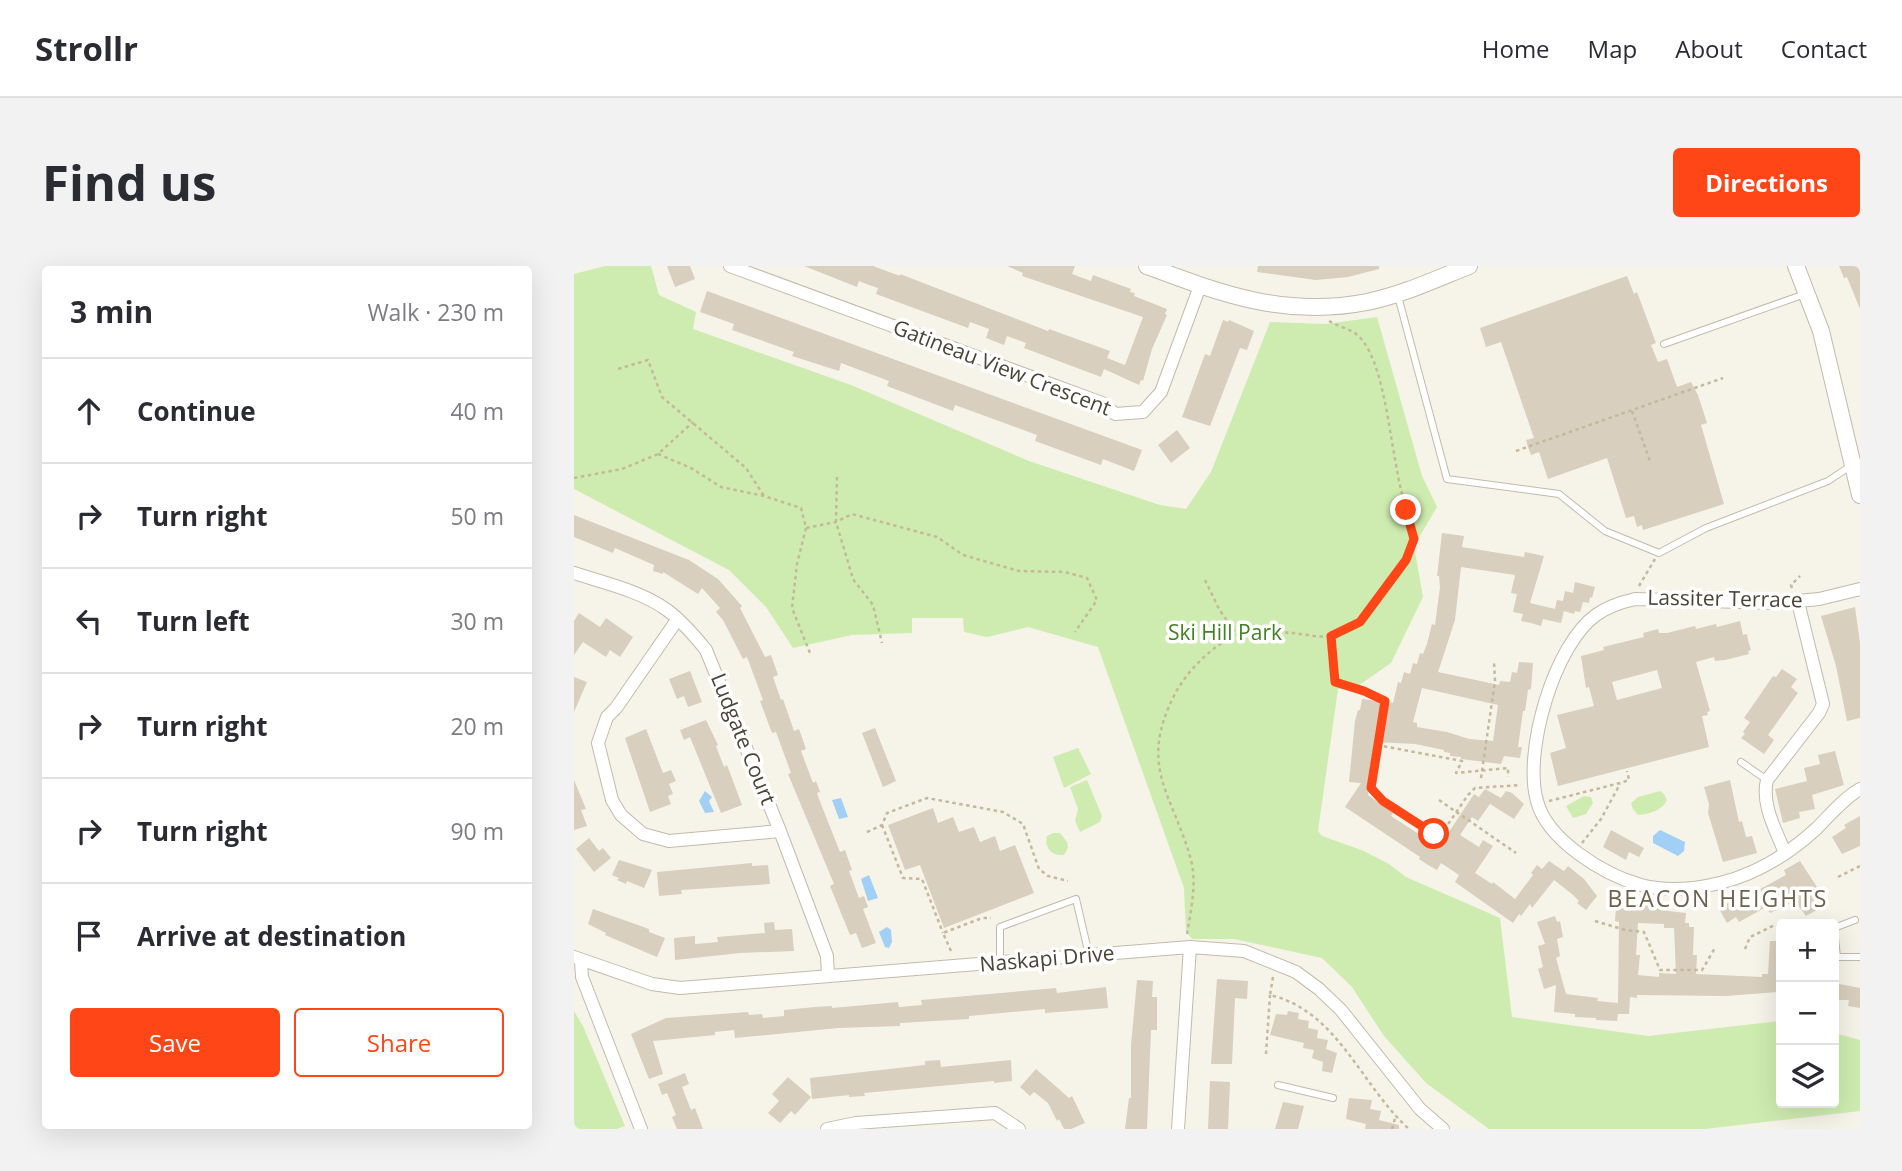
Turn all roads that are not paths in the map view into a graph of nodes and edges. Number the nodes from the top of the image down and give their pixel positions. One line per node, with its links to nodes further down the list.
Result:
1 (730, 266): 6 (street, Gatineau View Crescent)
2 (1147, 266): 6 (street)
3 (1469, 266): 5 (street)
4 (1796, 266): 7 (street)
5 (1438, 272): 8 (street)
6 (1200, 286): 8 (street)
7 (1807, 293): 9 (lane); 10 (street)
8 (1397, 294): 10 (lane)
9 (1664, 344)
10 (1856, 463): 11 (street)
11 (1860, 495)
12 (574, 573): 15 (street, Ludgate Court)
13 (1860, 589): 14 (street, Lassiter Terrace)
14 (1798, 602): 17 (street); 20 (street, Lassiter Terrace)
15 (677, 620): 19 (street, Ludgate Court); 19 (street)
16 (1741, 762): 17 (lane)
17 (1767, 780): 20 (street)
18 (1860, 789): 20 (street, Lassiter Terrace)
19 (780, 831): 27 (street, Ludgate Court)
20 (1785, 853)
21 (1855, 920): 24 (lane)
22 (1190, 947): 23 (street, Naskapi Drive); 33 (street); 34 (street, Naskapi Drive)
23 (1089, 955): 26 (street, Naskapi Drive); 26 (lane)
24 (1860, 957)
25 (578, 959): 27 (street, Naskapi Drive); 30 (street)
26 (1000, 962): 27 (street, Naskapi Drive)
27 (828, 976)
28 (1278, 1085): 29 (lane)
29 (1333, 1098)
30 (641, 1129)
31 (827, 1129): 32 (street)
32 (1019, 1129)
33 (1178, 1129)
34 (1443, 1129)

